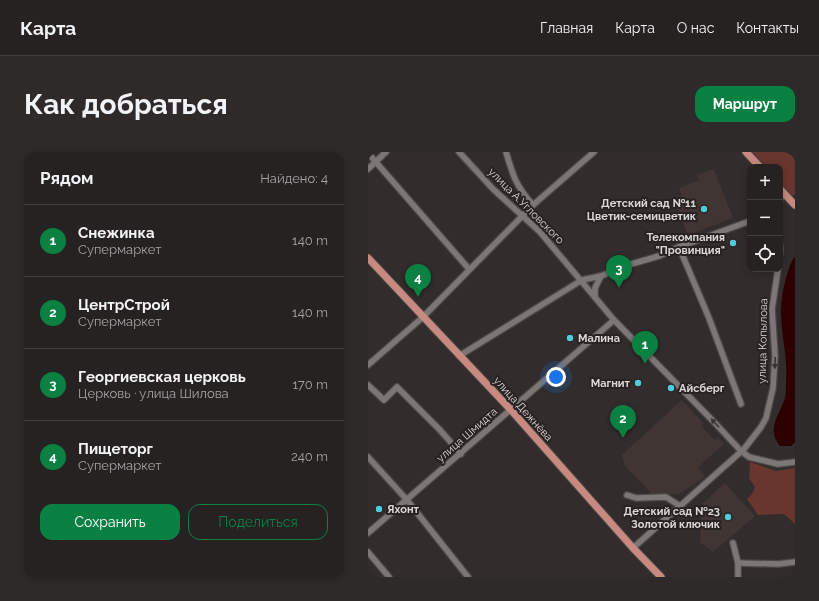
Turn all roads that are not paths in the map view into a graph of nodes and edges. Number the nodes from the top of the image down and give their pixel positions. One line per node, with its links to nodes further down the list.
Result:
1 (386, 152): 7 (street)
2 (459, 152): 13 (street, улица А.Угловского)
3 (506, 152): 11 (street)
4 (594, 152): 11 (street)
5 (746, 152): 8 (main road)
6 (368, 154): 7 (street)
7 (376, 162): 9 (street); 17 (street)
8 (757, 164)
9 (368, 169)
10 (783, 196): 12 (main road)
11 (533, 205): 13 (street)
12 (795, 205)
13 (523, 216): 17 (street); 20 (street, улица А.Угловского)
14 (747, 222): 15 (street)
15 (679, 247): 19 (street); 27 (street)
16 (368, 258): 22 (main road, улица Дежнёва)
17 (469, 269): 22 (street)
18 (778, 272): 29 (street, улица Копылова, one-way to 29)
19 (601, 276): 20 (street); 21 (street)
20 (582, 280): 21 (street, улица А.Угловского); 24 (street)
21 (595, 296): 23 (street, улица А.Угловского)
22 (423, 317): 24 (main road, улица Дежнёва); 25 (street)
23 (614, 320): 28 (street, улица Шмидта); 29 (street, улица А.Угловского, one-way to 23)
24 (460, 356): 28 (main road, улица Дежнёва)
25 (368, 365)
26 (368, 384): 30 (street)
27 (741, 404)
28 (511, 410): 30 (street, улица Шмидта); 38 (main road, улица Дежнёва)
29 (741, 452): 32 (street); 35 (street, улица Копылова)
30 (461, 454): 34 (street, улица Шмидта)
31 (368, 457): 34 (street)
32 (795, 462)
33 (627, 495): 35 (street)
34 (407, 500): 36 (street, улица Шмидта); 43 (street)
35 (680, 506): 38 (street, улица Копылова)
36 (368, 533)
37 (733, 543): 41 (street)
38 (633, 548): 44 (main road, улица Дежнёва)
39 (368, 552): 42 (street)
40 (795, 562): 41 (street)
41 (738, 563): 45 (street)
42 (389, 577)
43 (468, 577)
44 (661, 577)
45 (738, 577)

